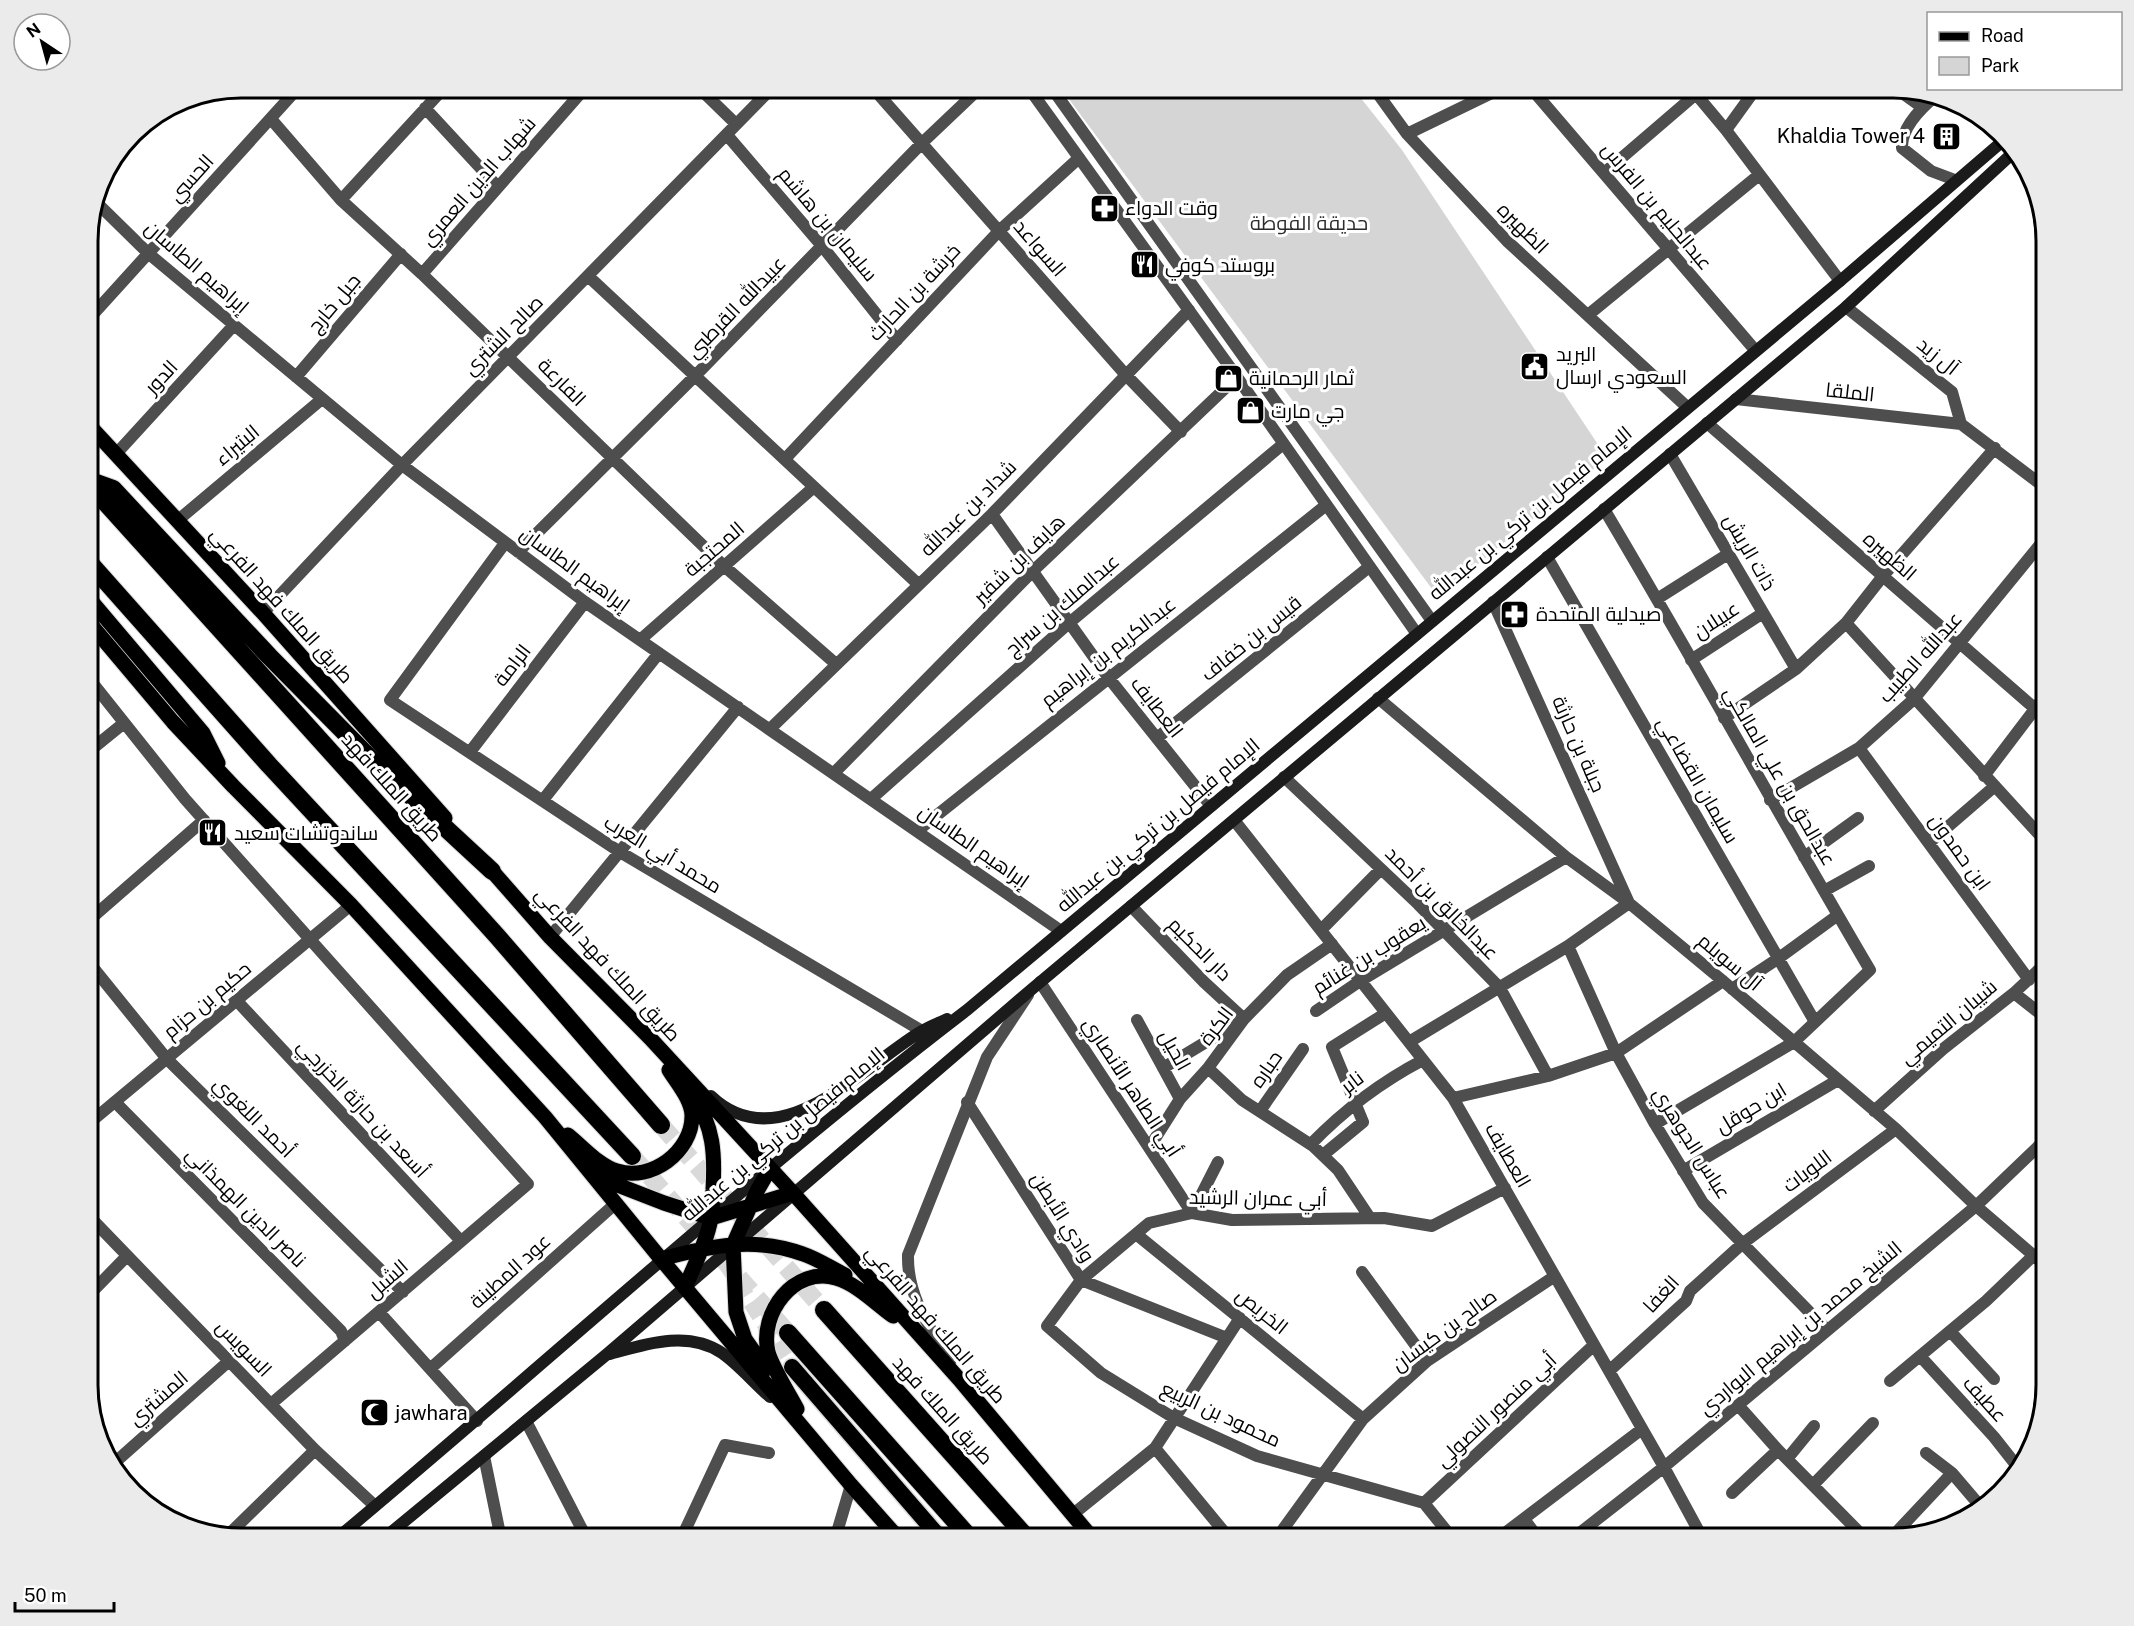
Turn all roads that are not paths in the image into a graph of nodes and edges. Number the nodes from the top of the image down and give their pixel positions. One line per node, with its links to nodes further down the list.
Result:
1 (289, 98): 20 (street, الحسي)
2 (434, 98): 19 (street)
3 (576, 98): 32 (street, شهاب الدين العمري)
4 (709, 98): 21 (street)
5 (762, 98): 21 (street, صالح الشتري)
6 (882, 98): 25 (street, السواعد)
7 (969, 98): 25 (street, عبيدالله القرطبي)
8 (1036, 98): 28 (street)
9 (1059, 98): 55 (street)
10 (1381, 98): 23 (street, الظهيره)
11 (1481, 98): 23 (street)
12 (1539, 98): 29 (street, عبدالحليم بن الفرس)
13 (1685, 98): 29 (street)
14 (1699, 98): 22 (street)
15 (1749, 98): 22 (street)
16 (1911, 99): 18 (street)
17 (1928, 102): 18 (street)
18 (1922, 107): 31 (street)
19 (425, 108): 32 (street); 33 (street)
20 (271, 118): 33 (street, الفارعة); 38 (street, الحسي)
21 (736, 124): 24 (street, صالح الشتري)
22 (1726, 130): 30 (street)
23 (1407, 134): 46 (street, الظهيره)
24 (727, 135): 36 (street, سليمان بن هاشم); 41 (street, صالح الشتري)
25 (922, 143): 35 (street, السواعد); 36 (street, عبيدالله القرطبي)
26 (1999, 144): 31 (main road, الإمام فيصل بن تركي بن عبدالله)
27 (2009, 156): 43 (main road)
28 (1079, 158): 35 (street, خرشة بن الحارث); 45 (street)
29 (1604, 173): 37 (street, عبدالحليم بن الفرس)
30 (1759, 175): 37 (street); 42 (street)
31 (1955, 180): 42 (main road, الإمام فيصل بن تركي بن عبدالله)
32 (498, 187): 40 (street, شهاب الدين العمري)
33 (341, 200): 39 (street, الفارعة)
34 (101, 207): 38 (street, إبراهيم الطاسان)
35 (999, 231): 48 (street, خرشة بن الحارث); 51 (street, السواعد)
36 (822, 246): 48 (street, سليمان بن هاشم); 52 (street, عبيدالله القرطبي)
37 (1668, 249): 46 (street); 49 (street, عبدالحليم بن الفرس)
38 (148, 254): 44 (street, الحسي); 47 (street, إبراهيم الطاسان)
39 (401, 254): 40 (street, الفارعة); 53 (street, جبل خارج)
40 (422, 273): 50 (street, الفارعة)
41 (588, 276): 50 (street, صالح الشتري); 52 (street)
42 (1840, 281): 49 (main road, الإمام فيصل بن تركي بن عبدالله)
43 (1845, 307): 58 (main road); 63 (street, آل زيد)
44 (98, 309)
45 (1189, 310): 51 (street, شداد بن عبدالله); 54 (street)
46 (1588, 315): 59 (street, الظهيره)
47 (234, 326): 53 (street, إبراهيم الطاسان); 68 (street, الدور)
48 (897, 340): 71 (street, خرشة بن الحارث)
49 (1755, 351): 59 (main road, الإمام فيصل بن تركي بن عبدالله)
50 (509, 357): 70 (street, الفارعة); 72 (street, صالح الشتري)
51 (1125, 374): 64 (street, السواعد); 79 (street, شداد بن عبدالله)
52 (695, 376): 70 (street, عبيدالله القرطبي); 71 (street)
53 (296, 377): 57 (street, إبراهيم الطاسان)
54 (1237, 377): 56 (street); 64 (street, هايف بن شقير)
55 (1262, 384): 56 (street); 60 (street)
56 (1247, 392): 61 (street)
57 (322, 399): 72 (street, إبراهيم الطاسان); 80 (street, البتيراء)
58 (1736, 399): 62 (main road); 63 (street, الملقا)
59 (1688, 407): 98 (main road, الإمام فيصل بن تركي بن عبدالله)
60 (1284, 414): 61 (street); 98 (street)
61 (1266, 420): 66 (street)
62 (1707, 423): 69 (main road); 90 (street, الظهيره)
63 (1961, 424): 67 (street)
64 (1181, 432): 88 (street, هايف بن شقير)
65 (98, 435): 68 (main road, طريق الملك فهد الفرعي)
66 (1282, 445): 77 (street); 99 (street, عبدالملك بن سراج)
67 (1995, 448): 73 (street); 90 (street)
68 (116, 454): 80 (main road, طريق الملك فهد الفرعي)
69 (1670, 454): 78 (main road); 84 (street, ذات الريش)
70 (612, 459): 83 (street, عبيدالله القرطبي); 86 (street, الفارعة)
71 (785, 459): 75 (street)
72 (402, 465): 81 (street, إبراهيم الطاسان); 96 (street, صالح الشتري)
73 (2036, 476)
74 (98, 484): 142 (highway)
75 (814, 487): 86 (street, المحتجبة); 91 (street)
76 (98, 493): 195 (highway, طريق الملك فهد)
77 (1325, 506): 87 (street); 109 (street, عبدالكريم بن إبراهيم)
78 (1604, 509): 85 (main road); 92 (street, عبدالحق بن علي المالكي)
79 (992, 514): 88 (street, العطايف); 91 (street, شداد بن عبدالله)
80 (177, 521): 96 (main road, طريق الملك فهد الفرعي)
81 (505, 543): 83 (street, إبراهيم الطاسان); 121 (street, محمد أبي العرب)
82 (2036, 550): 104 (street, عبدالله الطبيب)
83 (518, 552): 93 (street, إبراهيم الطاسان)
84 (1728, 554): 92 (street); 97 (street, ذات الريش)
85 (1547, 557): 94 (main road); 156 (street, سليمان القضاعي)
86 (724, 567): 103 (street, المحتجبة); 107 (street, الفارعة)
87 (1369, 567): 102 (street); 118 (street, قيس بن خفاف)
88 (1033, 571): 99 (street, العطايف); 122 (street, هايف بن شقير)
89 (98, 572): 201 (highway)
90 (1883, 576): 100 (street); 104 (street, الظهيره)
91 (918, 584): 107 (street, شداد بن عبدالله)
92 (1657, 598): 106 (street, عبدالحق بن علي المالكي)
93 (585, 602): 103 (street, إبراهيم الطاسان); 121 (street, الرامة)
94 (1493, 602): 111 (main road); 144 (street, جبلة بن حارثة)
95 (98, 609): 125 (main road)
96 (263, 613): 142 (main road, طريق الملك فهد الفرعي)
97 (1763, 613): 106 (street, عبيلان); 108 (street, ذات الريش)
98 (1431, 621): 102 (main road, الإمام فيصل بن تركي بن عبدالله)
99 (1070, 623): 109 (street, العطايف); 127 (street, عبدالملك بن سراج)
100 (1846, 623): 108 (street); 112 (street)
101 (98, 633): 125 (main road)
102 (1417, 634): 130 (main road, الإمام فيصل بن تركي بن عبدالله)
103 (640, 640): 105 (street, إبراهيم الطاسان)
104 (1960, 643): 112 (street, عبدالله الطبيب); 114 (street, الظهيره)
105 (659, 653): 113 (street, إبراهيم الطاسان); 128 (street)
106 (1691, 660): 115 (street, عبدالحق بن علي المالكي)
107 (836, 664): 117 (street, شداد بن عبدالله)
108 (1796, 669): 115 (street)
109 (1108, 677): 118 (street, العطايف); 134 (street, عبدالكريم بن إبراهيم)
110 (98, 690): 116 (street)
111 (1378, 698): 124 (main road); 138 (street, آل سويلم)
112 (1914, 699): 120 (street, عبدالله الطبيب); 123 (street)
113 (738, 707): 117 (street, إبراهيم الطاسان); 137 (street)
114 (2036, 709): 123 (street)
115 (1724, 718): 129 (street, عبدالحق بن علي المالكي)
116 (124, 723): 119 (street); 132 (street)
117 (770, 729): 122 (street, إبراهيم الطاسان)
118 (1157, 738): 130 (street, العطايف)
119 (98, 744)
120 (1859, 748): 129 (street, عبدالله الطبيب); 136 (street, ابن حمدون)
121 (470, 752): 128 (street, محمد أبي العرب)
122 (834, 773): 127 (street, إبراهيم الطاسان)
123 (1984, 776): 126 (street)
124 (1284, 777): 133 (main road); 141 (street, عبدالخالق بن أحمد)
125 (226, 778): 145 (main road)
126 (1995, 786): 135 (street); 136 (street)
127 (871, 799): 134 (street, إبراهيم الطاسان)
128 (543, 800): 137 (street, محمد أبي العرب)
129 (1770, 800): 139 (street, عبدالحق بن علي المالكي)
130 (1211, 806): 150 (main road, الإمام فيصل بن تركي بن عبدالله)
131 (1858, 818): 139 (street)
132 (204, 820): 147 (street); 153 (street)
133 (1234, 820): 146 (main road); 149 (street, العطايف)
134 (917, 831): 150 (street, إبراهيم الطاسان)
135 (2036, 831)
136 (1929, 843): 159 (street, ابن حمدون)
137 (620, 852): 152 (street); 173 (street, محمد أبي العرب)
138 (1566, 857): 144 (street, آل سويلم); 151 (street, يعقوب بن غنائم)
139 (1804, 857): 143 (street, عبدالحق بن علي المالكي)
140 (1869, 866): 143 (street)
141 (1381, 869): 149 (street); 151 (street, عبدالخالق بن أحمد)
142 (492, 871): 152 (main road, طريق الملك فهد الفرعي)
143 (1824, 891): 148 (street, عبدالحق بن علي المالكي)
144 (1629, 903): 155 (street); 161 (street, آل سويلم)
145 (351, 904): 153 (street, حكيم بن حزام); 193 (main road)
146 (1131, 906): 162 (main road); 170 (street, دار الحكيم)
147 (98, 912)
148 (1838, 915): 156 (street); 172 (street, عبدالحق بن علي المالكي)
149 (1321, 930): 154 (street, العطايف)
150 (1061, 931): 166 (main road, الإمام فيصل بن تركي بن عبدالله)
151 (1443, 931): 160 (street, يعقوب بن غنائم); 163 (street, عبدالخالق بن أحمد)
152 (550, 937): 174 (main road, طريق الملك فهد الفرعي)
153 (311, 939): 165 (street, حكيم بن حزام); 215 (street, الشبل)
154 (1332, 944): 160 (street, العطايف); 170 (street, الكرة)
155 (1568, 946): 163 (street); 178 (street, عباس الجوهري)
156 (1779, 958): 161 (street); 172 (street, سليمان القضاعي)
157 (98, 973): 179 (street, أحمد اللغوي)
158 (2036, 973): 159 (street, شيبان التميمي)
159 (2029, 980): 164 (street, شيبان التميمي)
160 (1360, 981): 168 (street, يعقوب بن غنائم); 169 (street, العطايف)
161 (1728, 985): 176 (street, آل سويلم); 178 (street)
162 (1036, 986): 188 (street); 198 (street, أبي الطاهر الأنصاري); 206 (main road)
163 (1500, 988): 175 (street); 183 (street, عبدالخالق بن أحمد)
164 (2014, 993): 167 (street); 191 (street, شيبان التميمي)
165 (237, 1000): 179 (street, حكيم بن حزام); 215 (street, أسعد بن حارثة الخزرجي)
166 (967, 1010): 173 (main road); 203 (main road, الإمام فيصل بن تركي بن عبدالله)
167 (2036, 1010)
168 (1316, 1011)
169 (1386, 1013): 175 (street, العطايف); 189 (street)
170 (1244, 1019): 181 (street); 182 (street, الكرة)
171 (1137, 1020): 181 (street, الحيل)
172 (1815, 1022): 176 (street, عبدالحق بن علي المالكي)
173 (922, 1031): 174 (main road)
174 (650, 1038): 193 (main road); 203 (main road, طريق الملك فهد الفرعي); 211 (main road)
175 (1409, 1042): 180 (street, العطايف)
176 (1794, 1042): 184 (street, آل سويلم); 194 (street, عبدالحق بن علي المالكي)
177 (1304, 1049): 190 (street, حباره)
178 (1616, 1053): 183 (street); 194 (street, عباس الجوهري)
179 (168, 1059): 187 (street, حكيم بن حزام); 227 (street, أحمد اللغوي)
180 (1423, 1060): 185 (street, العطايف); 189 (street, نابر)
181 (1163, 1068): 186 (street, الحيل)
182 (1208, 1068): 186 (street, الكرة); 190 (street)
183 (1548, 1076): 185 (street)
184 (1838, 1080): 191 (street, آل سويلم); 204 (street, ابن حوقل)
185 (1453, 1098): 205 (street, العطايف)
186 (1180, 1099): 198 (street, الكرة)
187 (115, 1102): 192 (street, حكيم بن حزام); 237 (street, ناصر الدين الهمذاني)
188 (967, 1102): 224 (street, وادي الأبطن); 246 (street)
189 (1356, 1104): 197 (street, نابر); 200 (street)
190 (1260, 1111): 197 (street)
191 (1874, 1111): 196 (street, آل سويلم)
192 (98, 1116)
193 (545, 1117): 207 (main road); 211 (main road)
194 (1655, 1124): 204 (street, عباس الجوهري)
195 (661, 1125)
196 (1896, 1129): 209 (street, آل سويلم); 216 (street, اللويات)
197 (1311, 1144): 200 (street)
198 (1149, 1148): 210 (street, أبي الطاهر الأنصاري)
199 (2036, 1149): 209 (street, الشيخ محمد بن إبراهيم البواردي)
200 (1323, 1155): 212 (street)
201 (632, 1156)
202 (1218, 1162): 210 (street)
203 (770, 1170): 206 (main road, طريق الملك فهد الفرعي); 208 (main road); 211 (main road, الإمام فيصل بن تركي بن عبدالله)
204 (1683, 1171): 216 (street, عباس الجوهري)
205 (1505, 1188): 212 (street, أبي عمران الرشيد); 223 (street, العطايف)
206 (794, 1194): 208 (main road); 217 (main road); 235 (main road, طريق الملك فهد الفرعي)
207 (615, 1204): 221 (main road); 244 (street, عود المطينة)
208 (751, 1206): 211 (main road); 217 (main road)
209 (1976, 1206): 219 (street, آل سويلم); 232 (street, الشيخ محمد بن إبراهيم البواردي)
210 (1192, 1213): 212 (street, أبي عمران الرشيد); 214 (street, أبي عمران الرشيد)
211 (711, 1218): 218 (main road); 221 (main road, الإمام فيصل بن تركي بن عبدالله)
212 (1370, 1218)
213 (98, 1225): 220 (street, السويس)
214 (1136, 1234): 224 (street, أبي عمران الرشيد); 230 (street, الخريص)
215 (461, 1242): 227 (street, الشبل)
216 (1742, 1244): 232 (street, عباس الجوهري); 245 (street, الغفا)
217 (733, 1245): 218 (main road); 226 (main road); 235 (main road); 258 (main road)
218 (701, 1248): 221 (main road); 226 (main road)
219 (2034, 1255): 233 (street)
220 (128, 1256): 225 (street); 241 (street, السويس)
221 (661, 1259): 226 (main road); 253 (main road, الإمام فيصل بن تركي بن عبدالله)
222 (1362, 1272): 242 (street)
223 (1555, 1276): 238 (street, العطايف); 242 (street, صالح بن كيسان)
224 (1081, 1280): 231 (street, أبي عمران الرشيد); 236 (street, وادي الأبطن)
225 (98, 1286)
226 (685, 1288): 239 (main road); 258 (main road)
227 (403, 1292): 229 (street, الشبل)
228 (824, 1310): 273 (highway, طريق الملك فهد)
229 (379, 1312): 237 (street, الشبل); 244 (street)
230 (1240, 1318): 236 (street); 252 (street, الخريص)
231 (1047, 1326): 251 (street, محمود بن الربيع)
232 (1827, 1330): 250 (street, الشيخ محمد بن إبراهيم البواردي)
233 (1950, 1331): 240 (street); 247 (street)
234 (788, 1333): 288 (highway)
235 (919, 1336): 246 (main road, طريق الملك فهد الفرعي); 258 (main road)
236 (1227, 1338): 251 (street)
237 (345, 1341): 249 (street, الشبل)
238 (1594, 1345): 245 (street, العطايف); 275 (street, أبي منصور النصولي)
239 (606, 1355): 254 (main road); 258 (main road)
240 (1920, 1356): 248 (street); 266 (street, عطيف)
241 (229, 1361): 249 (street, السويس); 265 (street, المشتري)
242 (1427, 1361): 252 (street, صالح بن كيسان)
243 (792, 1367): 287 (highway)
244 (430, 1368): 253 (street)
245 (1609, 1371): 257 (street, العطايف)
246 (959, 1379): 277 (main road, طريق الملك فهد الفرعي)
247 (1994, 1379)
248 (1890, 1381)
249 (271, 1404): 260 (street, السويس)
250 (1738, 1405): 263 (street); 267 (street, الشيخ محمد بن إبراهيم البواردي)
251 (1174, 1418): 259 (street); 269 (street, محمود بن الربيع)
252 (1362, 1419): 269 (street, صالح بن كيسان)
253 (477, 1421): 276 (main road, الإمام فيصل بن تركي بن عبدالله)
254 (526, 1421): 264 (main road); 283 (street)
255 (1873, 1423): 271 (street)
256 (1814, 1426): 263 (street)
257 (1642, 1429): 267 (street, العطايف); 278 (street)
258 (809, 1433): 270 (main road)
259 (1155, 1448): 277 (street); 292 (street)
260 (315, 1450): 276 (street, السويس); 279 (street)
261 (769, 1453): 284 (street)
262 (1926, 1453): 268 (street)
263 (1782, 1454): 271 (street); 272 (street)
264 (484, 1456): 281 (main road); 282 (street)
265 (118, 1459)
266 (2014, 1462)
267 (1664, 1467): 297 (street, الشيخ محمد بن إبراهيم البواردي); 298 (street, العطايف)
268 (1952, 1473): 274 (street); 300 (street)
269 (1323, 1475): 275 (street, محمود بن الربيع); 293 (street, صالح بن كيسان)
270 (851, 1485): 285 (street); 286 (main road)
271 (1813, 1485): 299 (street)
272 (1732, 1493)
273 (991, 1498): 289 (highway, طريق الملك فهد); 290 (highway)
274 (1977, 1502)
275 (1424, 1503): 294 (street)
276 (375, 1506): 280 (main road, الإمام فيصل بن تركي بن عبدالله)
277 (1072, 1515): 291 (main road, طريق الملك فهد الفرعي)
278 (1524, 1519): 295 (street); 296 (street)
279 (236, 1528)
280 (349, 1528)
281 (396, 1528)
282 (499, 1528)
283 (581, 1528)
284 (686, 1528)
285 (838, 1528)
286 (889, 1528)
287 (931, 1528)
288 (961, 1528)
289 (1018, 1528)
290 (1022, 1528)
291 (1083, 1528)
292 (1221, 1528)
293 (1284, 1528)
294 (1444, 1528)
295 (1512, 1528)
296 (1531, 1528)
297 (1586, 1528)
298 (1697, 1528)
299 (1855, 1528)
300 (1901, 1528)

